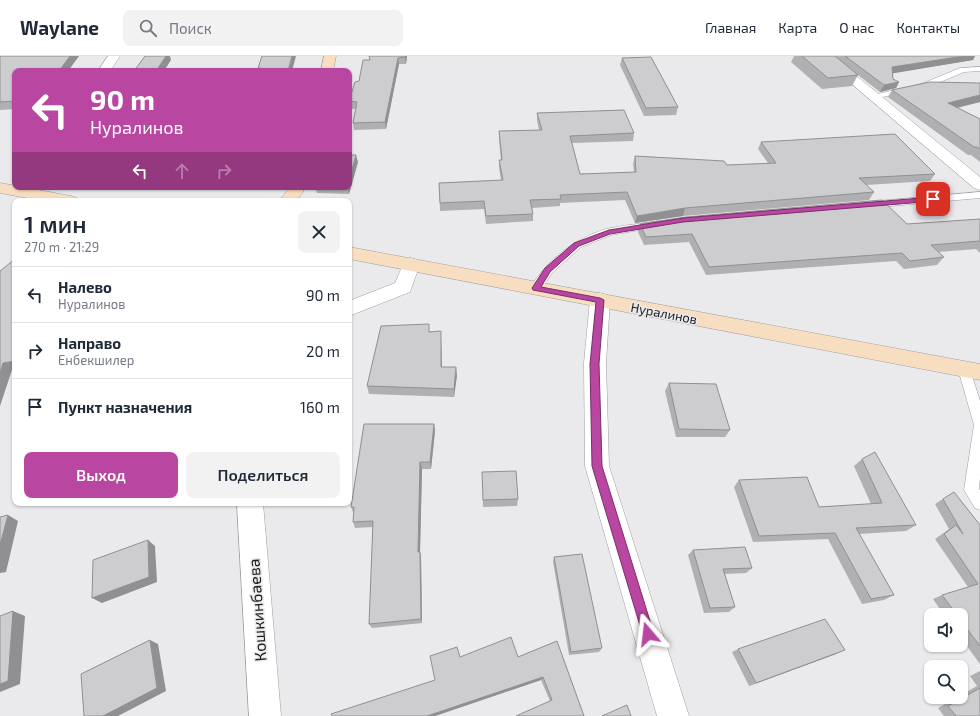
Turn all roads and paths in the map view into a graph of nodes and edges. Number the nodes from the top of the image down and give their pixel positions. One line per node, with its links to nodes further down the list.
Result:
1 (114, 56): 4 (street)
2 (330, 56): 5 (main road)
3 (825, 56): 7 (street)
4 (106, 68)
5 (327, 68)
6 (980, 69): 7 (lane)
7 (873, 97): 8 (street)
8 (980, 185)
9 (0, 188): 10 (main road)
10 (12, 189)
11 (24, 190): 14 (main road)
12 (295, 190): 15 (main road)
13 (980, 195): 16 (lane)
14 (58, 198)
15 (290, 198)
16 (855, 206)
17 (668, 222): 20 (lane)
18 (352, 254): 19 (main road, Нуралинов)
19 (411, 264): 20 (main road, Нуралинов); 22 (street)
20 (536, 288): 21 (main road, Нуралинов)
21 (600, 300): 23 (main road, Нуралинов); 28 (street)
22 (352, 308)
23 (972, 371): 24 (lane)
24 (980, 425): 25 (lane)
25 (980, 503)
26 (250, 506): 27 (street, Кошкинбаева)
27 (265, 716)
28 (673, 716)

